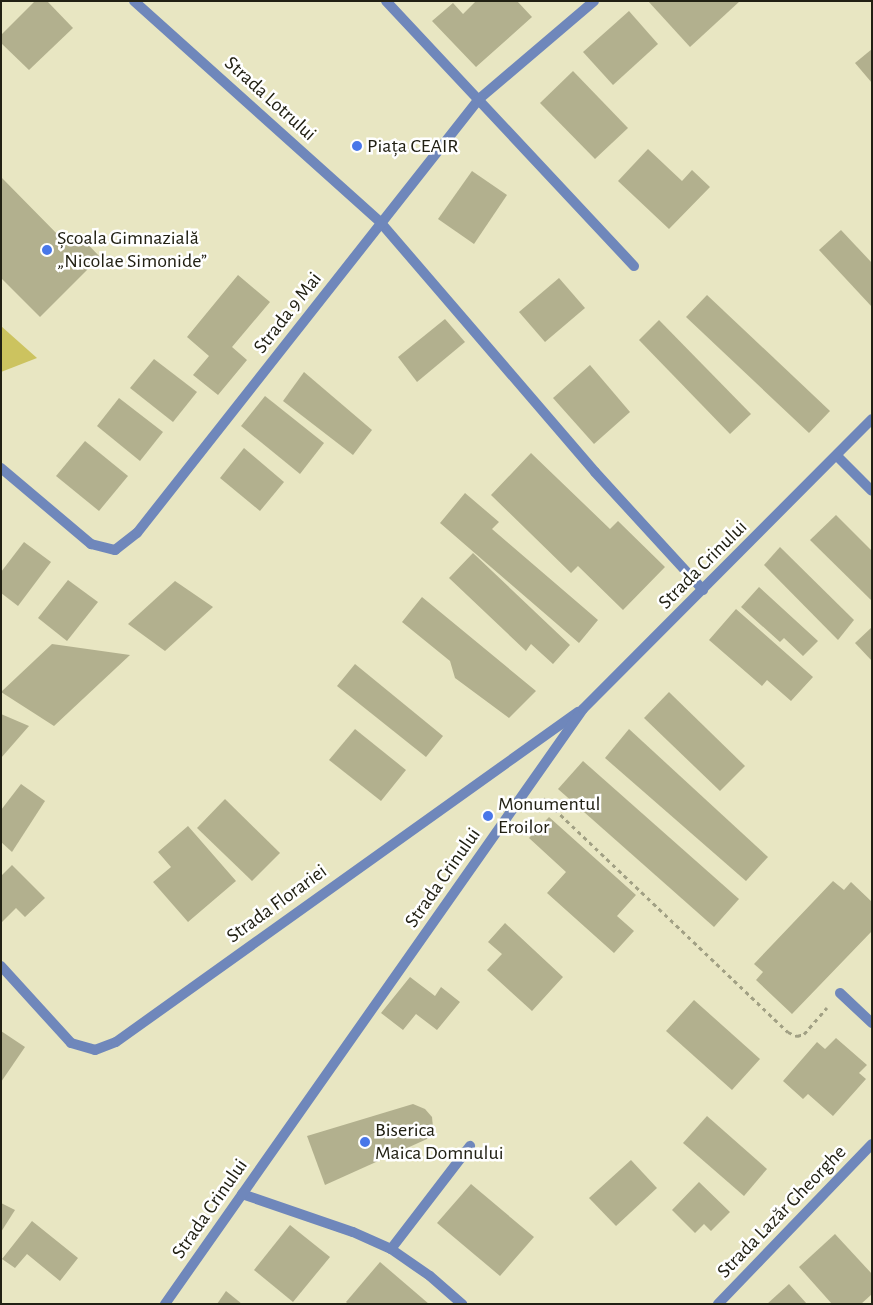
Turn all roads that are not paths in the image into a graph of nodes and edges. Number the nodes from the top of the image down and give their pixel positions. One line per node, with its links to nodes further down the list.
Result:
1 (134, 1): 5 (street, Strada Lotrului)
2 (386, 1): 4 (street)
3 (594, 1): 4 (street, Strada 9 Mai)
4 (479, 99): 5 (street, Strada 9 Mai); 6 (street)
5 (381, 223): 9 (street, Strada 9 Mai); 11 (street, Strada Lotrului)
6 (634, 266)
7 (872, 419): 8 (street, Strada Crinului)
8 (837, 456): 10 (street); 11 (street, Strada Crinului)
9 (1, 468)
10 (872, 491)
11 (703, 590): 12 (street, Strada Crinului)
12 (583, 709): 13 (street, Strada Florariei); 18 (street, Strada Crinului)
13 (1, 966)
14 (840, 993): 15 (street)
15 (872, 1023)
16 (872, 1144): 22 (street, Strada Lazăr Gheorghe)
17 (470, 1146): 19 (street)
18 (242, 1194): 19 (street); 20 (street, Strada Crinului)
19 (391, 1249): 21 (street)
20 (165, 1304)
21 (462, 1304)
22 (718, 1304)

